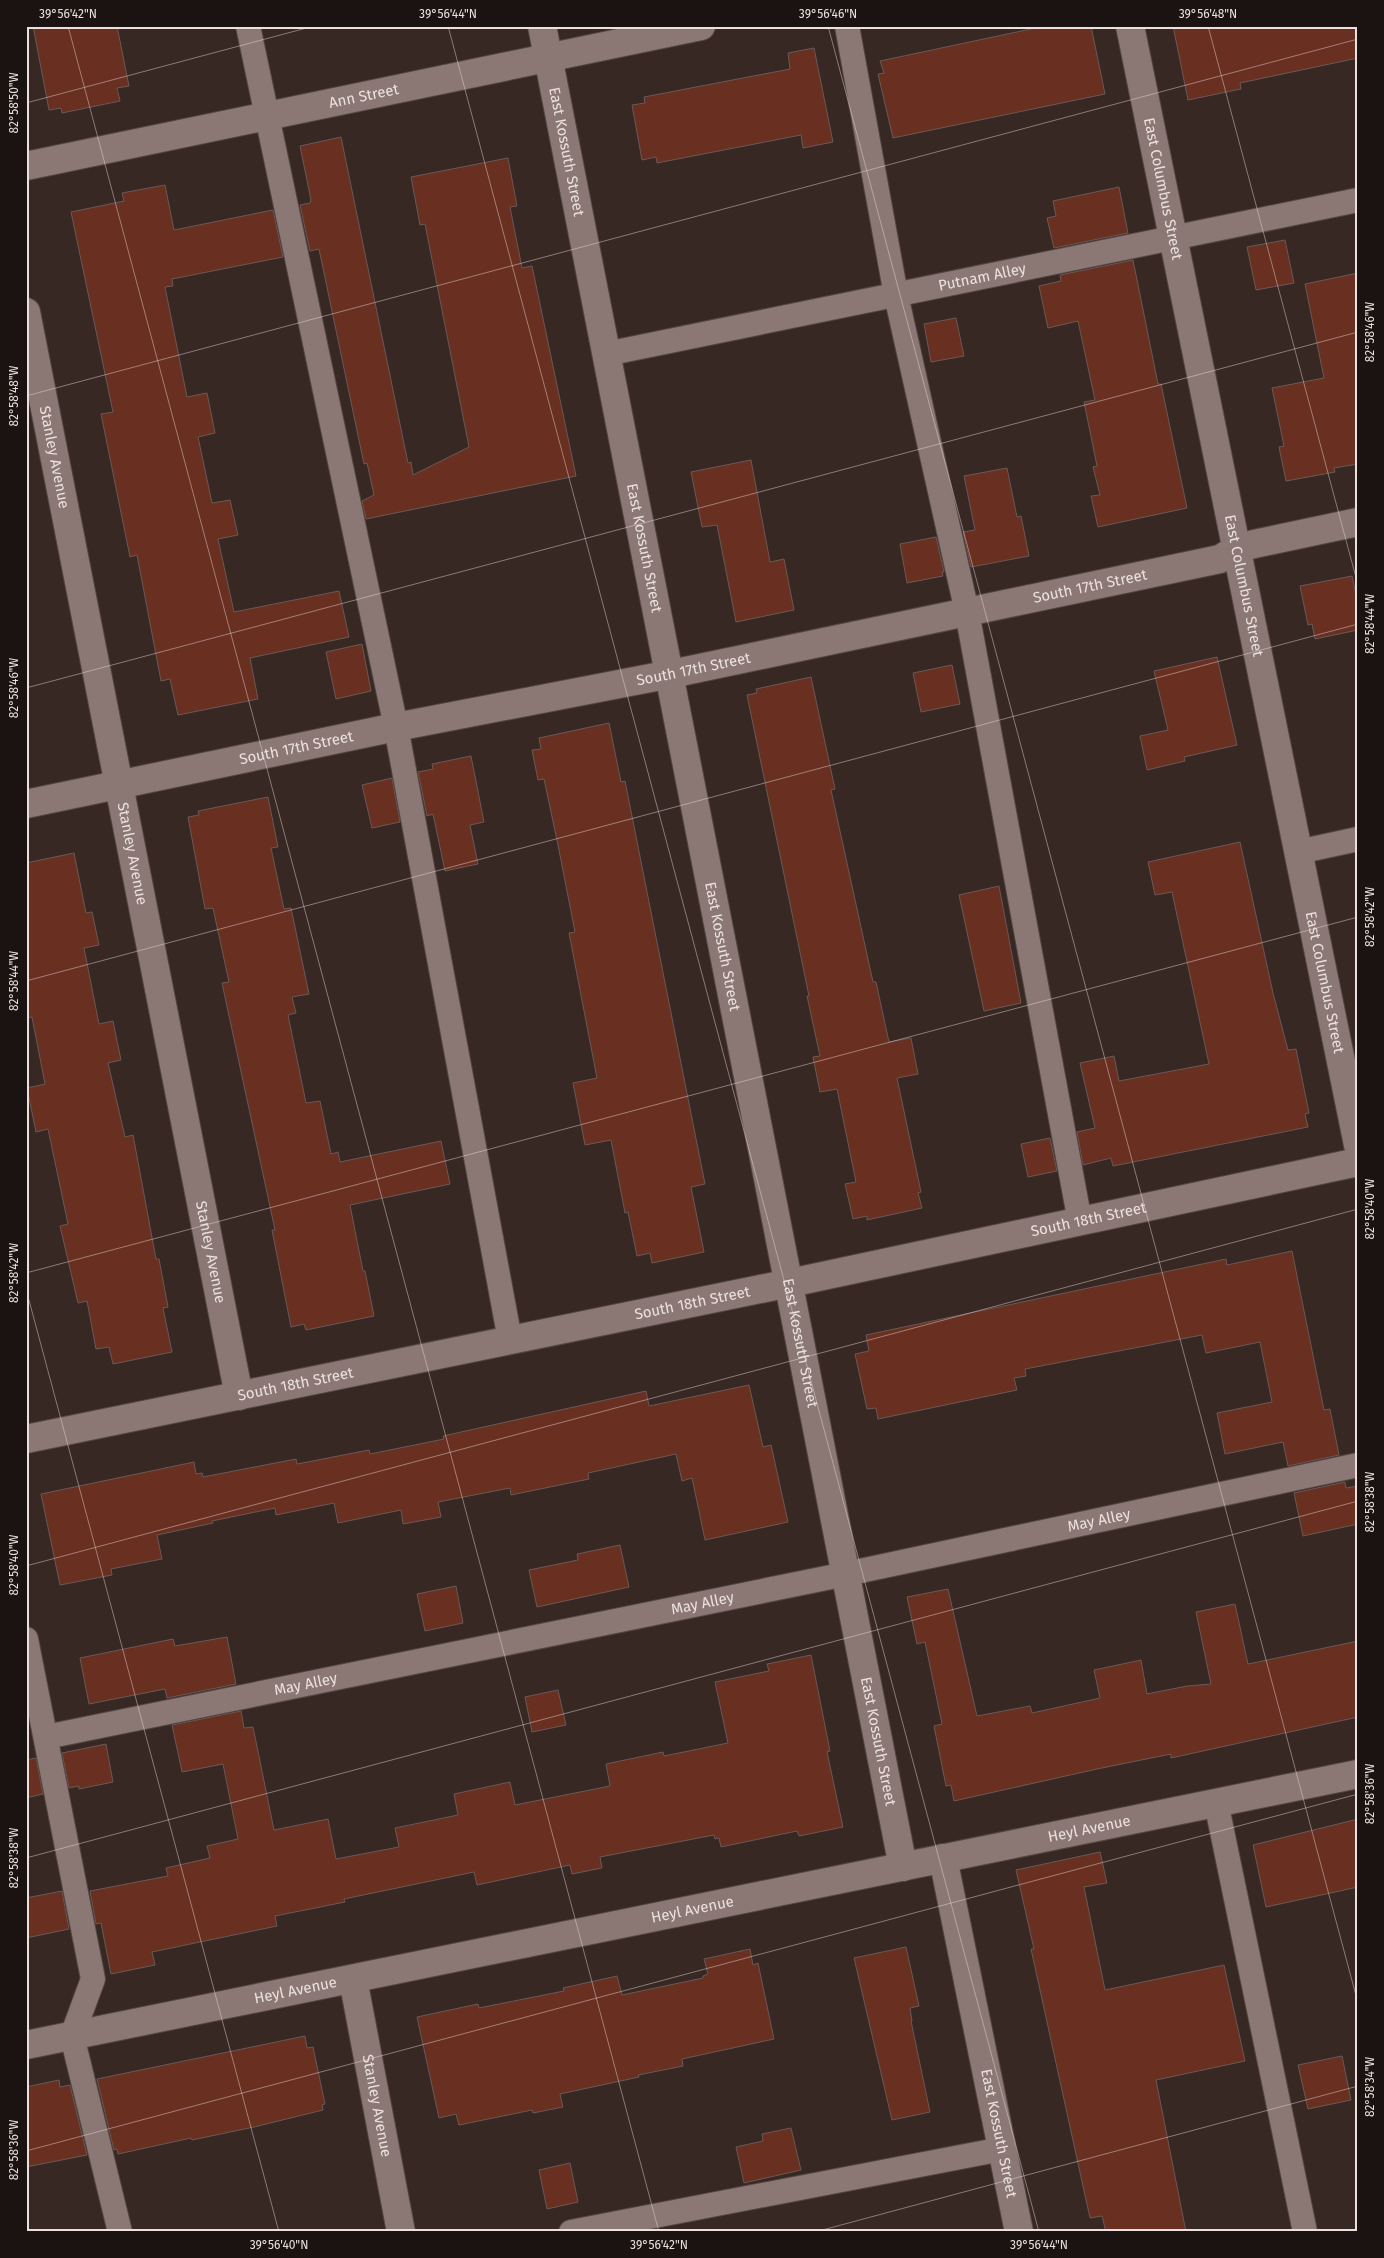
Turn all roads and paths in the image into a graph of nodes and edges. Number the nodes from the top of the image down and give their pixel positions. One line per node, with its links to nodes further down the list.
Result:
1 (248, 26): 7 (lane)
2 (542, 26): 6 (street, East Kossuth Street)
3 (701, 26): 6 (street, Ann Street)
4 (847, 26): 11 (lane)
5 (1130, 26): 10 (street, East Columbus Street)
6 (548, 58): 7 (street, Ann Street); 13 (street, East Kossuth Street)
7 (266, 116): 8 (street, Ann Street); 18 (lane)
8 (26, 166)
9 (1358, 200): 10 (lane, Putnam Alley)
10 (1173, 239): 11 (lane, Putnam Alley); 15 (street, East Columbus Street)
11 (896, 295): 13 (lane, Putnam Alley); 16 (lane)
12 (26, 312): 19 (street, Stanley Avenue)
13 (606, 354): 17 (street, East Kossuth Street)
14 (1358, 522): 15 (street, South 17th Street)
15 (1236, 549): 16 (street, South 17th Street); 22 (street, East Columbus Street)
16 (967, 612): 17 (street, South 17th Street); 25 (lane)
17 (670, 674): 18 (street, South 17th Street); 26 (street, East Kossuth Street)
18 (396, 728): 19 (street, South 17th Street); 27 (lane)
19 (118, 784): 20 (street, South 17th Street); 28 (street, Stanley Avenue)
20 (26, 804)
21 (1358, 839): 22 (lane)
22 (1298, 852): 23 (street, East Columbus Street)
23 (1358, 1145)
24 (1358, 1162): 25 (street, South 18th Street)
25 (1080, 1222): 26 (street, South 18th Street)
26 (790, 1283): 27 (street, South 18th Street); 31 (street, East Kossuth Street)
27 (510, 1340): 28 (street, South 18th Street)
28 (239, 1396): 29 (street, South 18th Street)
29 (26, 1439)
30 (1358, 1465): 31 (lane, May Alley)
31 (846, 1574): 33 (lane, May Alley); 37 (street, East Kossuth Street)
32 (26, 1639): 33 (lane)
33 (46, 1737): 39 (lane)
34 (1358, 1774): 35 (street, Heyl Avenue)
35 (1216, 1802): 36 (street, Heyl Avenue); 46 (lane)
36 (943, 1858): 37 (street, Heyl Avenue); 41 (street, East Kossuth Street)
37 (903, 1867): 38 (street, Heyl Avenue)
38 (352, 1979): 39 (street, Heyl Avenue); 43 (street, Stanley Avenue)
39 (72, 2036): 40 (street, Heyl Avenue); 42 (lane)
40 (26, 2046)
41 (1002, 2149): 44 (lane); 45 (street, East Kossuth Street)
42 (120, 2232)
43 (401, 2232)
44 (571, 2232)
45 (1019, 2232)
46 (1305, 2232)

